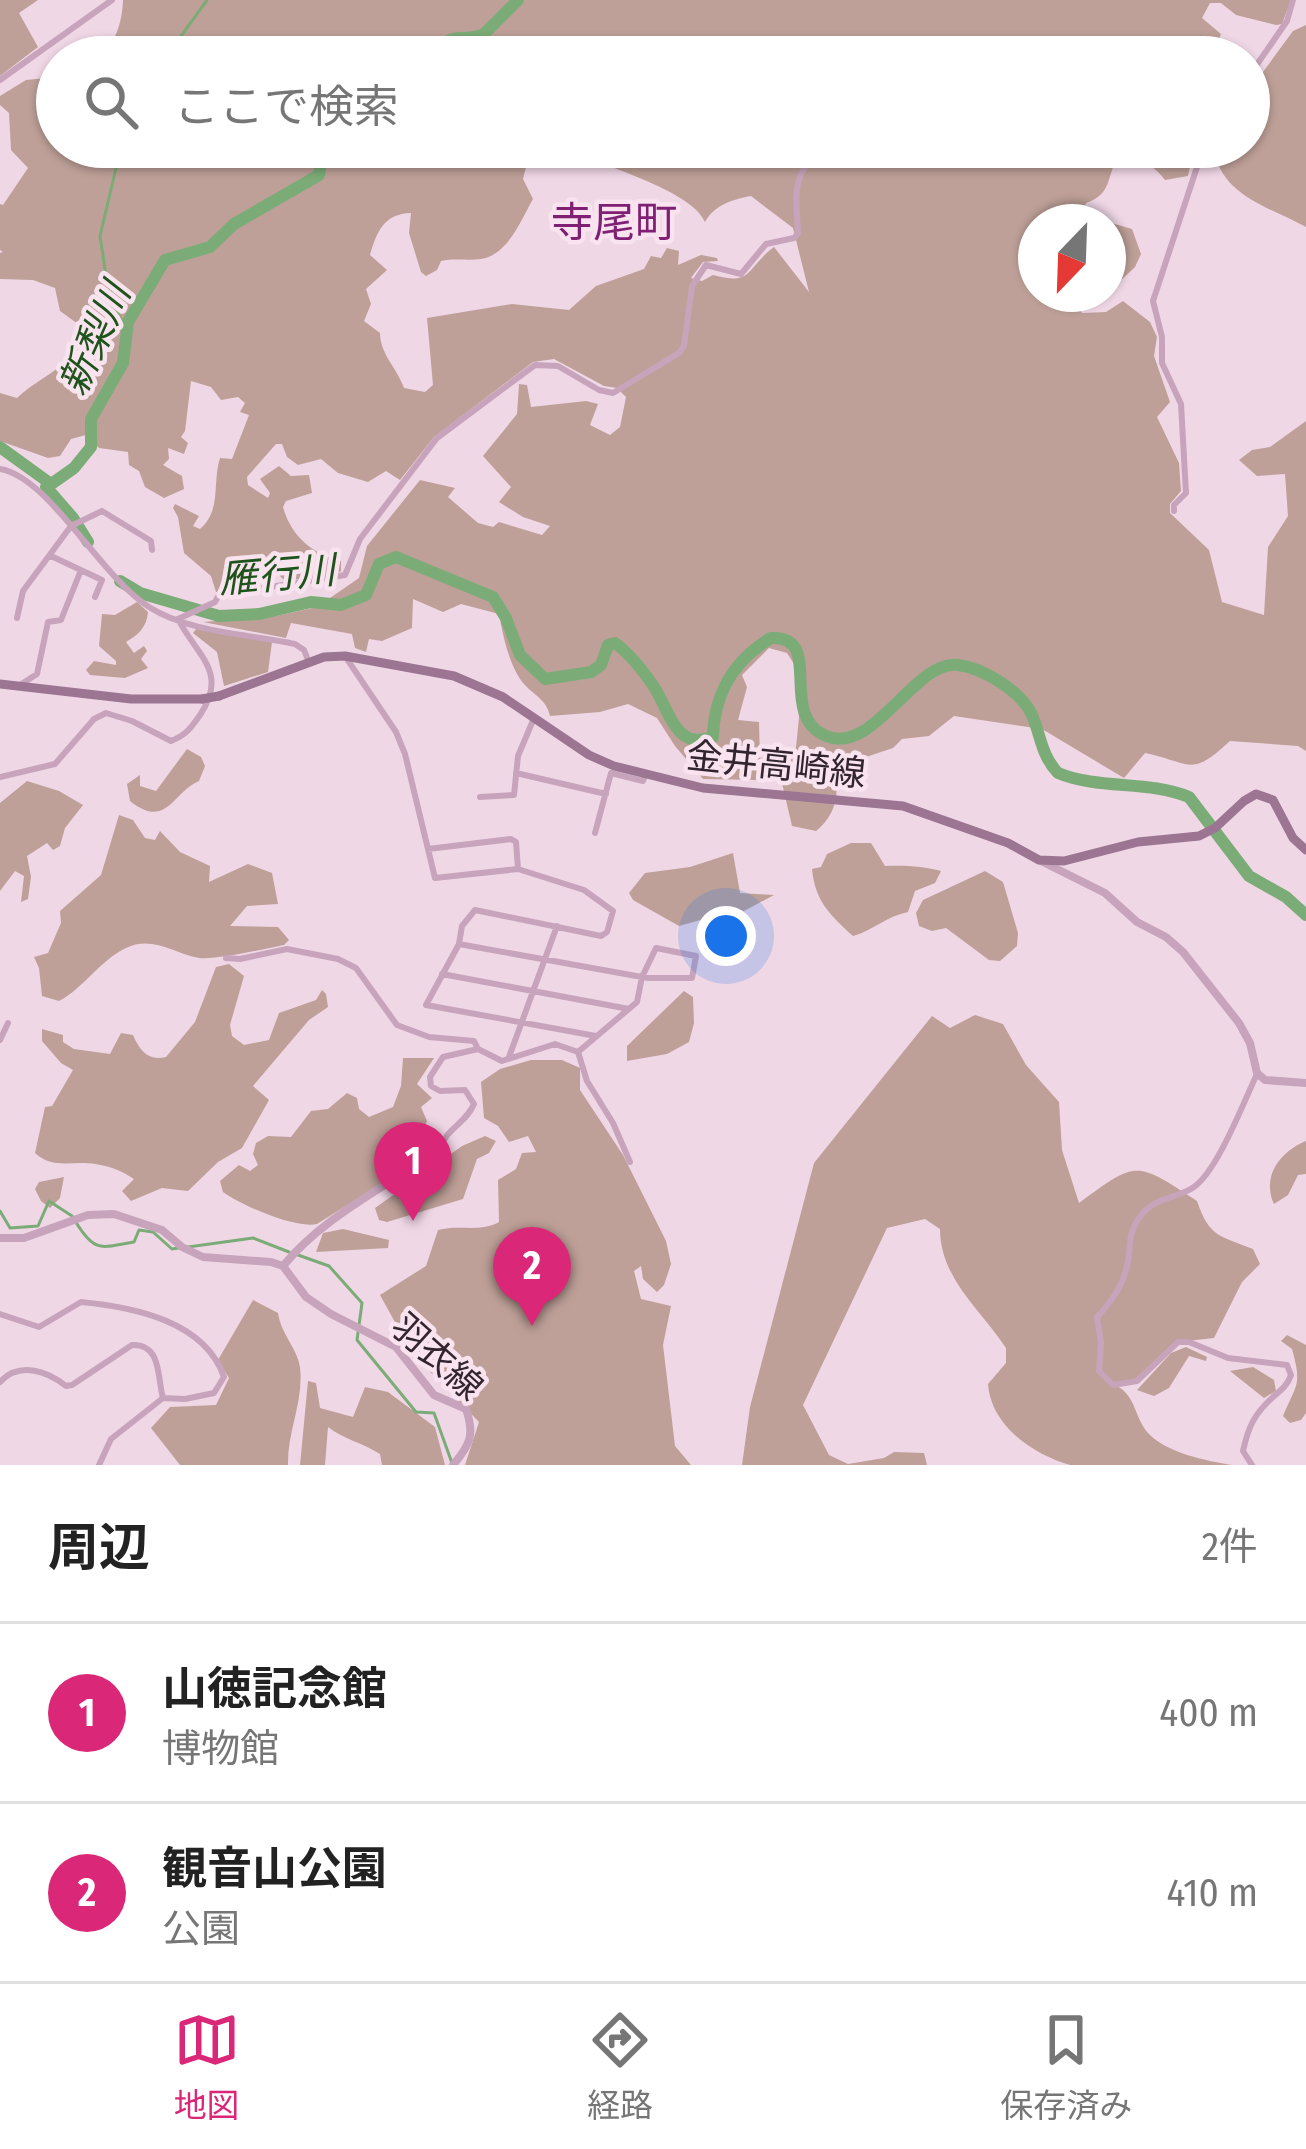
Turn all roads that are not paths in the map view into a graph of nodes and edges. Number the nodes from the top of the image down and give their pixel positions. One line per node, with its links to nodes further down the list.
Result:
1 (112, 0): 3 (street)
2 (1293, 0): 4 (street)
3 (62, 36)
4 (1270, 47)
5 (36, 54): 6 (street)
6 (0, 80)
7 (804, 168): 18 (street)
8 (1197, 168): 10 (street)
9 (0, 469): 11 (street)
10 (1174, 511)
11 (78, 524): 12 (street); 13 (street); 15 (street)
12 (152, 550)
13 (50, 556): 14 (street); 17 (street)
14 (81, 570): 15 (street); 22 (street)
15 (106, 578): 16 (street); 18 (street)
16 (95, 598)
17 (17, 618)
18 (178, 619): 20 (street); 26 (street)
19 (345, 656): 20 (main road, 金井高崎線); 23 (main road, 金井高崎線); 30 (street)
20 (308, 660): 22 (main road, 金井高崎線, bridge)
21 (0, 684): 22 (main road)
22 (19, 686)
23 (534, 718): 24 (street); 25 (main road, 金井高崎線)
24 (516, 773): 27 (street); 28 (street)
25 (645, 776): 27 (street); 32 (main road, 金井高崎線)
26 (0, 777)
27 (606, 794): 29 (street)
28 (480, 797)
29 (595, 833)
30 (428, 849): 33 (street); 33 (street)
31 (1306, 850): 32 (main road)
32 (1039, 860): 49 (street)
33 (518, 869): 34 (street)
34 (557, 926): 35 (street); 37 (street)
35 (459, 944): 37 (street); 38 (street)
36 (226, 958): 46 (street)
37 (545, 959): 39 (street); 40 (street)
38 (442, 974): 40 (street); 43 (street)
39 (642, 977): 39 (street); 41 (street)
40 (533, 992): 41 (street); 43 (street)
41 (629, 1010): 44 (street)
42 (8, 1023): 45 (street)
43 (521, 1024): 44 (street); 48 (street)
44 (596, 1036): 47 (street)
45 (0, 1040)
46 (478, 1049): 48 (street); 51 (street)
47 (578, 1052): 48 (street); 52 (street)
48 (509, 1057)
49 (1257, 1073): 50 (street); 60 (street)
50 (1306, 1083)
51 (440, 1148): 54 (street)
52 (630, 1162)
53 (0, 1238): 54 (street)
54 (283, 1266): 59 (street, 羽衣線)
55 (0, 1313): 57 (street)
56 (0, 1382): 57 (street)
57 (163, 1398): 58 (street)
58 (99, 1465)
59 (453, 1465)
60 (1252, 1465)

